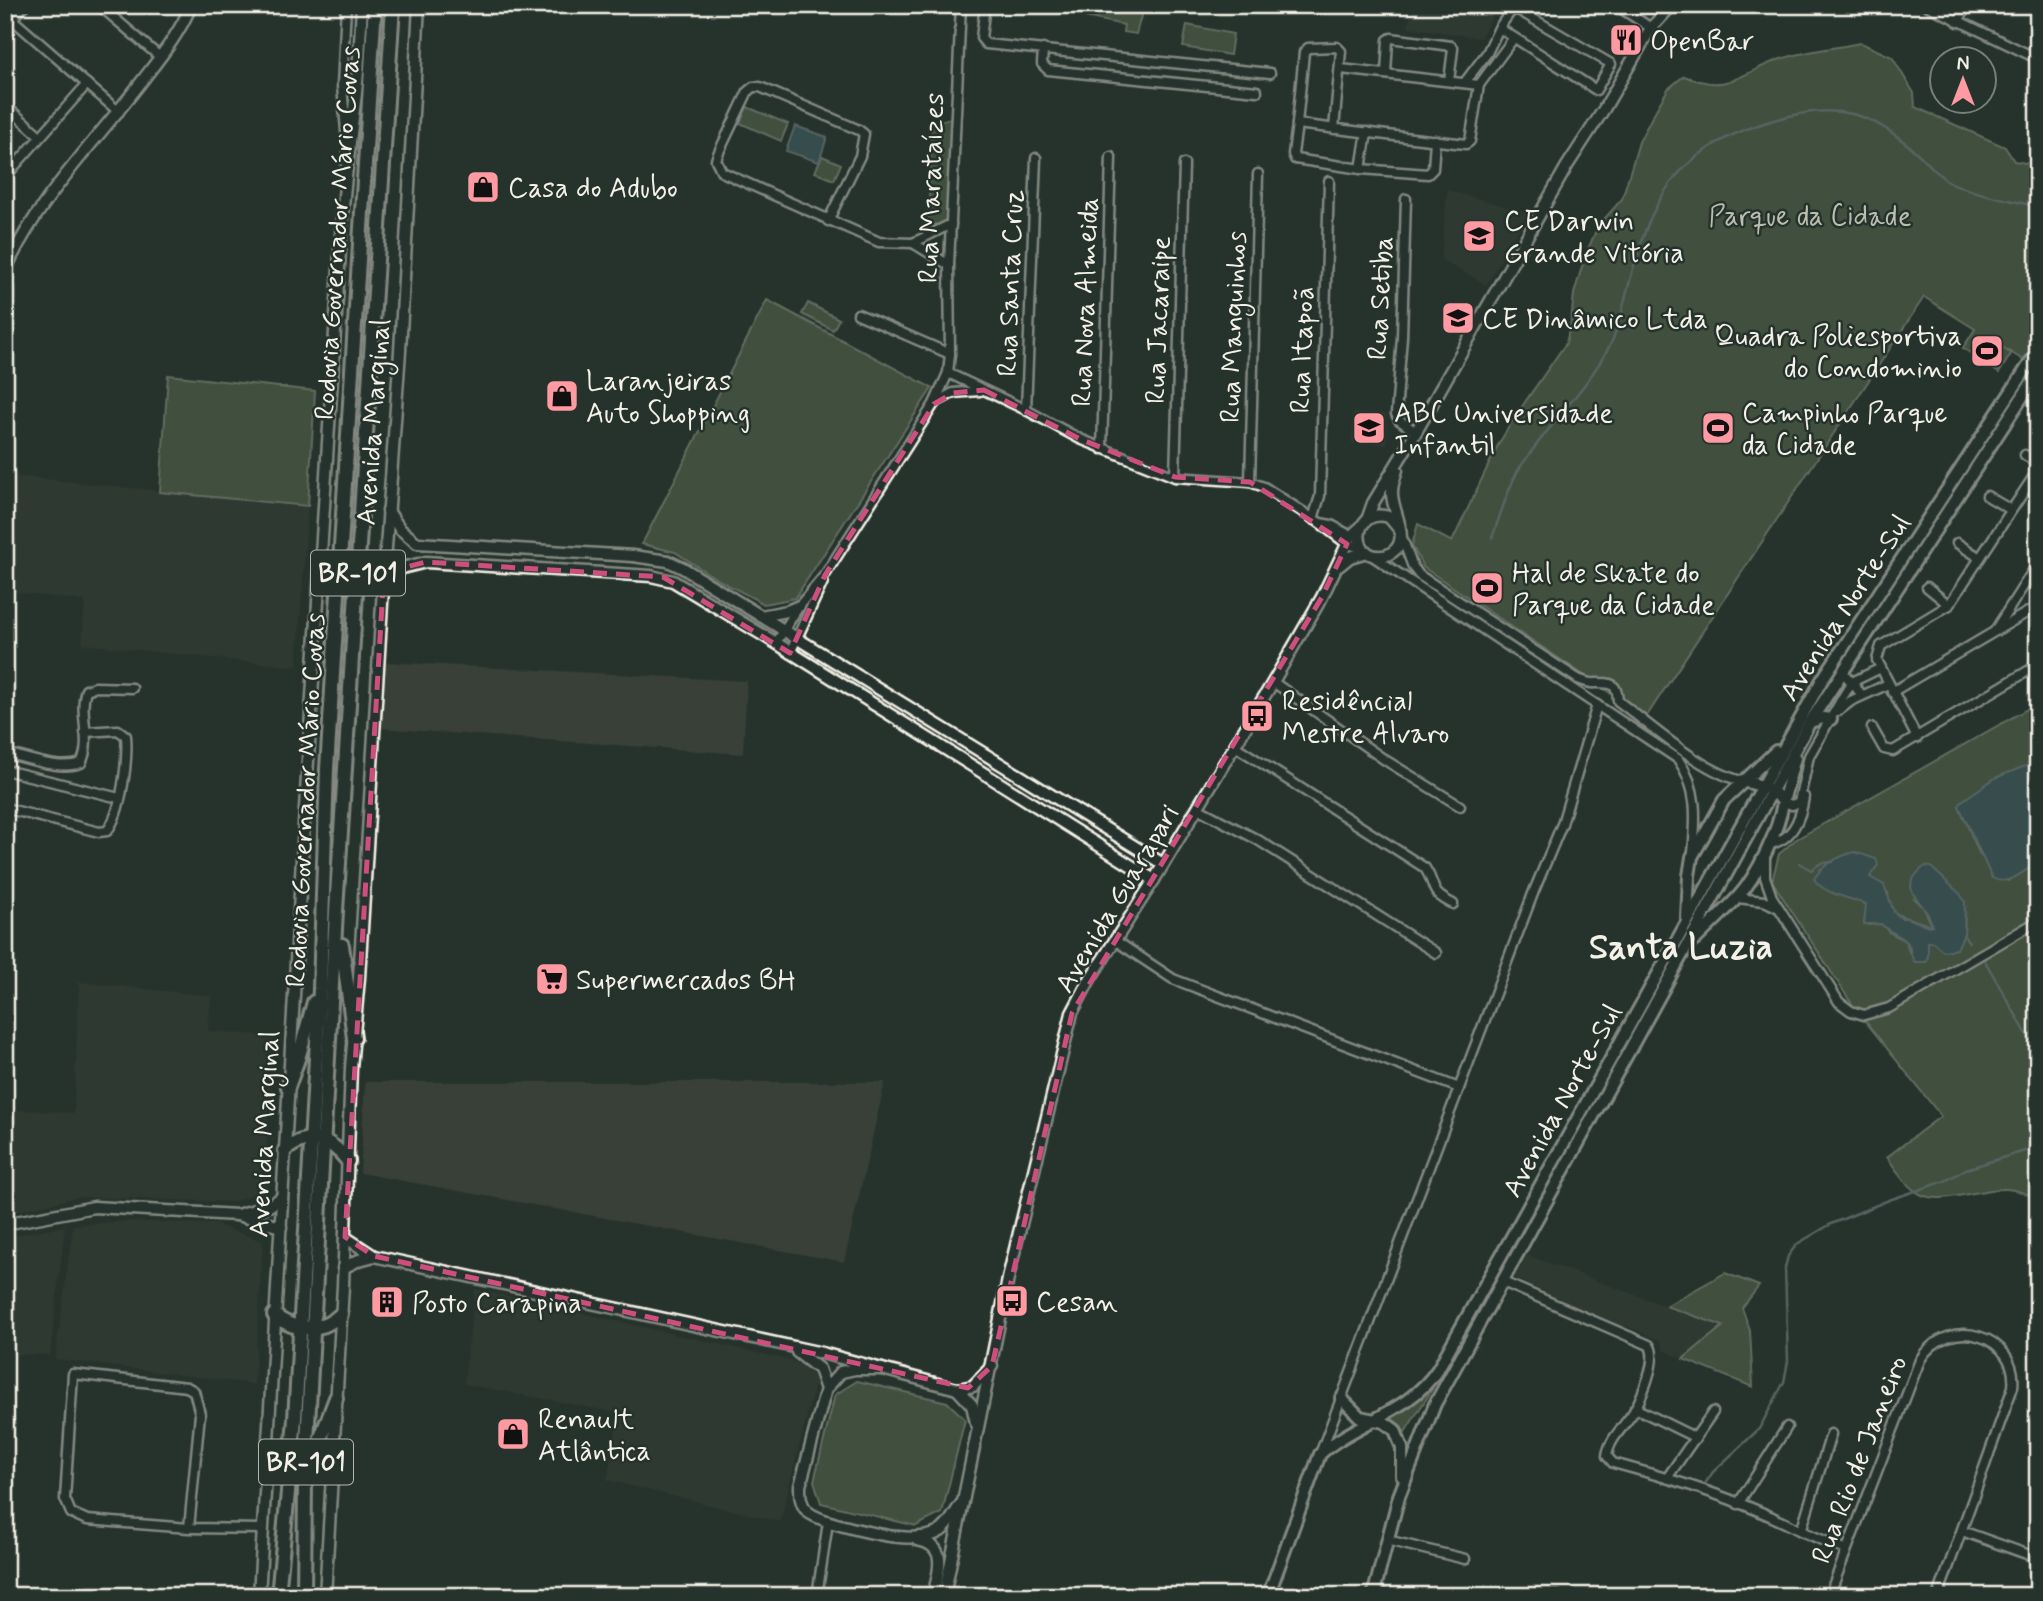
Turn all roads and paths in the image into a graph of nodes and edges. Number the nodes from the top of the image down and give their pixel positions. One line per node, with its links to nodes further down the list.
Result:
1 (25, 5): 16 (street)
2 (99, 5): 23 (street)
3 (191, 5): 23 (street)
4 (346, 5): 44 (street)
5 (362, 5): 44 (street, Avenida Marginal)
6 (375, 5): 145 (main road, Rodovia Governador Mário Covas / BR-101)
7 (393, 5): 139 (main road, Rodovia Governador Mário Covas / BR-101)
8 (419, 5): 75 (street, Avenida Marginal)
9 (961, 5): 54 (street, Rua Marataízes)
10 (985, 5): 22 (street)
11 (1616, 5): 20 (street)
12 (1672, 5): 20 (street, Avenida Guarapari)
13 (1926, 5): 17 (street)
14 (1967, 5): 17 (street)
15 (1512, 8): 19 (street); 25 (street)
16 (9, 16): 18 (street); 32 (street)
17 (1958, 22): 24 (street)
18 (5, 26)
19 (1499, 28): 21 (street); 31 (street)
20 (1651, 28): 29 (street, Avenida Guarapari)
21 (1513, 39): 33 (street); 34 (street)
22 (1043, 49): 27 (street); 35 (street)
23 (160, 57): 38 (street)
24 (2038, 59)
25 (1611, 64): 29 (street); 34 (street)
26 (1341, 69): 28 (street); 39 (street); 40 (street)
27 (1270, 73)
28 (1386, 73): 30 (street); 30 (street)
29 (1626, 73): 36 (street, Avenida Guarapari)
30 (1449, 81): 31 (street)
31 (1465, 82): 33 (street)
32 (87, 84): 38 (street); 42 (street)
33 (1479, 85): 43 (street)
34 (1596, 90): 36 (street)
35 (1257, 91)
36 (1611, 97): 66 (street, Avenida Guarapari)
37 (5, 105): 42 (street)
38 (119, 112): 57 (street)
39 (1297, 124): 40 (street); 48 (street)
40 (1334, 129): 41 (street)
41 (1367, 132): 43 (street); 48 (street)
42 (40, 136): 50 (street)
43 (1436, 141): 48 (street)
44 (348, 149): 147 (street, Avenida Marginal)
45 (1111, 157): 67 (street, Rua Nova Almeida)
46 (1036, 158): 65 (street, Rua Santa Cruz)
47 (1184, 164): 72 (street, Rua Jacaraipe)
48 (1362, 169)
49 (1258, 174): 73 (street, Rua Manguinhos)
50 (5, 177)
51 (1329, 181): 77 (street, Rua Itapoã)
52 (1406, 199): 66 (street, Rua Setiba)
53 (828, 221): 53 (street); 55 (street)
54 (951, 225): 55 (street); 56 (street, Rua Marataízes)
55 (914, 243): 56 (street)
56 (949, 265): 60 (street, Rua Marataízes)
57 (5, 271)
58 (858, 314): 60 (street)
59 (2038, 351): 118 (main road, Avenida Norte-Sul)
60 (950, 354): 61 (street, Rua Marataízes)
61 (948, 373): 63 (street); 64 (street, Rua Marataízes)
62 (2038, 373): 102 (main road, Avenida Norte-Sul)
63 (984, 390): 64 (street); 65 (street)
64 (934, 404): 86 (street, Rua Marataízes)
65 (1026, 410): 67 (street)
66 (1416, 432): 69 (street, Avenida Guarapari)
67 (1102, 449): 72 (street)
68 (2025, 455): 70 (street)
69 (1400, 460): 78 (street, Avenida Guarapari); 79 (street, Avenida Guarapari)
70 (2038, 463)
71 (2038, 470): 76 (street)
72 (1175, 477): 73 (street)
73 (1250, 482): 77 (street)
74 (1987, 496): 76 (street)
75 (388, 510): 87 (street, Avenida Marginal); 94 (street)
76 (2011, 510): 83 (street)
77 (1317, 521): 80 (street)
78 (1364, 524): 79 (street); 80 (street, Avenida Guarapari); 82 (street)
79 (1400, 533): 82 (street); 105 (street)
80 (1349, 540): 82 (street); 85 (street, Avenida Guarapari)
81 (1957, 543): 83 (street)
82 (1367, 552): 85 (street); 110 (street)
83 (1980, 558): 90 (street)
84 (2038, 564): 89 (street)
85 (1339, 566): 103 (street, Avenida Guarapari)
86 (825, 575): 91 (street); 97 (street)
87 (383, 587): 98 (street); 146 (street, Avenida Marginal)
88 (1927, 587): 90 (street)
89 (2012, 602): 93 (street); 96 (street)
90 (1949, 605): 101 (street)
91 (799, 606): 94 (street); 95 (street)
92 (2038, 606): 93 (street)
93 (2024, 614): 96 (street)
94 (761, 616): 95 (street)
95 (784, 630): 97 (street); 98 (street)
96 (1994, 632): 107 (street)
97 (798, 637): 99 (street); 132 (street)
98 (776, 643): 99 (street)
99 (790, 653): 134 (street)
100 (2038, 665): 117 (street)
101 (1881, 668): 104 (street); 107 (street)
102 (1842, 671): 104 (street); 114 (main road, Avenida Norte-Sul)
103 (1273, 682): 119 (street, Avenida Guarapari); 127 (street)
104 (1852, 682): 108 (street); 112 (street)
105 (1594, 684): 109 (street); 110 (street)
106 (132, 688): 116 (street)
107 (1890, 688): 108 (street); 117 (street)
108 (1862, 695): 112 (street)
109 (1618, 701): 110 (street); 122 (street)
110 (1598, 705): 131 (street); 148 (street)
111 (9, 708): 113 (street)
112 (1832, 717): 114 (main road); 123 (street)
113 (5, 721)
114 (1810, 722): 118 (main road, Avenida Norte-Sul)
115 (1872, 728): 117 (street)
116 (85, 732): 120 (street); 125 (street)
117 (1917, 738)
118 (1794, 739): 122 (main road); 124 (main road, Avenida Norte-Sul); 126 (main road)
119 (1235, 746): 129 (street, Avenida Guarapari); 137 (street)
120 (5, 753)
121 (5, 770): 125 (street)
122 (1746, 782): 124 (main road); 131 (main road)
123 (1803, 787): 126 (street); 130 (street)
124 (1766, 788): 126 (main road); 135 (main road, Avenida Norte-Sul)
125 (119, 799): 128 (street)
126 (1783, 802): 130 (main road)
127 (1460, 806)
128 (5, 808)
129 (1197, 808): 132 (street, Avenida Guarapari); 144 (street)
130 (1767, 848): 136 (main road); 138 (street)
131 (1692, 857): 133 (main road)
132 (1163, 864): 134 (street, Avenida Guarapari)
133 (1689, 876): 135 (main road); 141 (main road)
134 (1154, 880): 142 (street, Avenida Guarapari)
135 (1708, 895): 136 (main road); 141 (main road, Avenida Norte-Sul); 143 (main road, Avenida Norte-Sul)
136 (1737, 898): 138 (street); 143 (main road)
137 (1453, 904)
138 (1781, 909): 140 (street)
139 (337, 911): 146 (main road); 150 (main road, Rodovia Governador Mário Covas / BR-101)
140 (2038, 921)
141 (1687, 922): 174 (main road, Avenida Norte-Sul)
142 (1116, 941): 148 (street); 166 (street, Avenida Guarapari)
143 (1687, 948): 160 (main road, Avenida Norte-Sul)
144 (1436, 953)
145 (320, 989): 147 (main road); 149 (main road, Rodovia Governador Mário Covas / BR-101)
146 (354, 1038): 152 (street, Avenida Marginal)
147 (288, 1087): 151 (street, Avenida Marginal)
148 (1459, 1088): 171 (street)
149 (311, 1139): 150 (main road); 151 (main road); 163 (main road, Rodovia Governador Mário Covas / BR-101)
150 (326, 1141): 152 (main road); 164 (main road, Rodovia Governador Mário Covas / BR-101)
151 (285, 1150): 153 (street, Avenida Marginal)
152 (348, 1161): 157 (street, Avenida Marginal)
153 (281, 1198): 154 (street); 156 (street, Avenida Marginal)
154 (237, 1215): 155 (street); 156 (street)
155 (5, 1224)
156 (281, 1227): 162 (street, Avenida Marginal)
157 (345, 1237): 158 (street); 159 (street, Avenida Marginal)
158 (374, 1256): 159 (street); 165 (street)
159 (343, 1268): 161 (street, Avenida Marginal)
160 (1503, 1282): 172 (street); 182 (main road, Avenida Norte-Sul)
161 (341, 1314): 164 (main road); 170 (street, Avenida Marginal)
162 (274, 1315): 163 (main road); 187 (street, Avenida Marginal)
163 (299, 1327): 164 (main road); 199 (main road, Rodovia Governador Mário Covas / BR-101)
164 (314, 1329): 181 (main road, Rodovia Governador Mário Covas / BR-101)
165 (790, 1348): 167 (street); 168 (street)
166 (992, 1366): 169 (street); 176 (street, Avenida Guarapari)
167 (882, 1369): 168 (street); 169 (street)
168 (826, 1389): 185 (street)
169 (957, 1389): 176 (street)
170 (336, 1398): 181 (main road); 201 (street, Avenida Marginal)
171 (1341, 1398): 174 (main road); 179 (street)
172 (1635, 1408): 178 (street); 180 (street)
173 (1713, 1412): 178 (street)
174 (1377, 1420): 179 (main road, Avenida Norte-Sul); 182 (main road)
175 (1787, 1427): 184 (street)
176 (977, 1430): 183 (street)
177 (1831, 1434): 188 (street)
178 (1696, 1438): 180 (street)
179 (1320, 1454): 197 (main road)
180 (1667, 1478): 184 (street)
181 (305, 1479): 200 (main road, Rodovia Governador Mário Covas / BR-101)
182 (1399, 1496): 191 (main road, Avenida Norte-Sul)
183 (964, 1500): 190 (street); 204 (street)
184 (1738, 1504): 188 (street)
185 (828, 1522): 190 (street); 202 (street)
186 (189, 1528): 186 (street); 187 (street)
187 (262, 1529): 198 (street, Avenida Marginal)
188 (1801, 1531): 192 (street)
189 (1962, 1531): 192 (street, Rua Rio de Janeiro); 193 (street); 209 (street, Rua Rio de Janeiro)
190 (899, 1538): 203 (street)
191 (1387, 1540): 194 (street); 196 (main road, Avenida Norte-Sul)
192 (1846, 1550): 208 (street, Rua Rio de Janeiro)
193 (2038, 1558)
194 (1465, 1559)
195 (2038, 1590): 210 (street)
196 (1373, 1594): 205 (street)
197 (1268, 1595)
198 (259, 1596)
199 (278, 1596)
200 (304, 1596)
201 (324, 1596)
202 (817, 1596)
203 (933, 1596)
204 (944, 1596)
205 (1391, 1596)
206 (1547, 1596): 207 (street)
207 (1558, 1596)
208 (1829, 1596)
209 (1938, 1596)
210 (2035, 1596)

